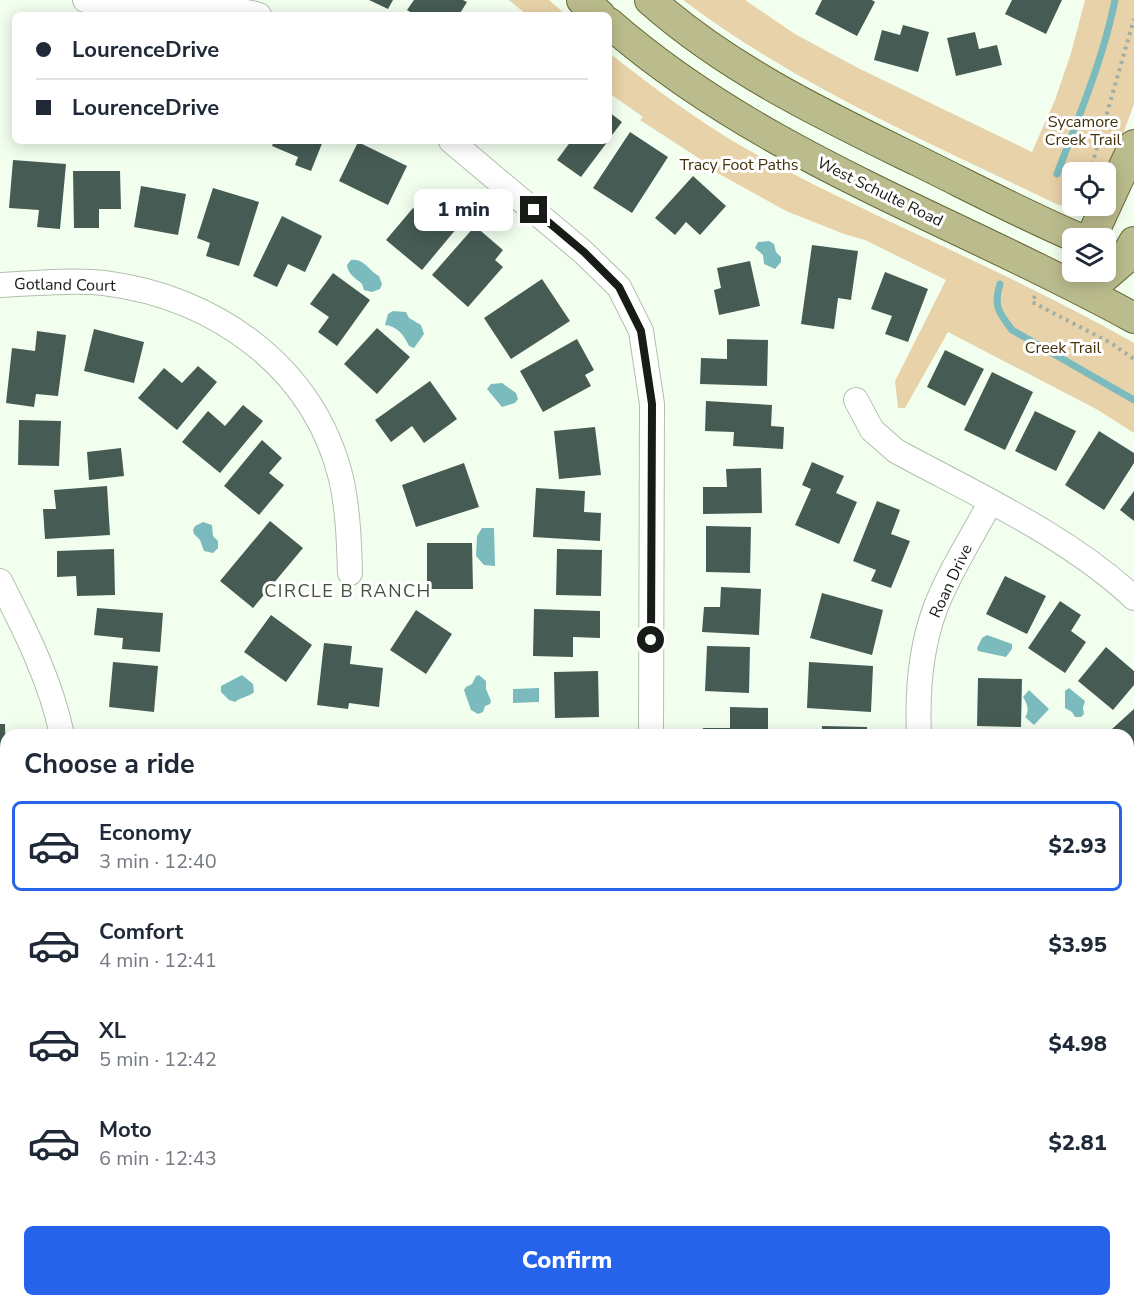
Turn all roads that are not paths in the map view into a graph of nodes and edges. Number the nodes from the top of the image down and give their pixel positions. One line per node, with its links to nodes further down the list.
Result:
1 (85, 0): 4 (street)
2 (582, 0): 5 (main road)
3 (650, 0): 10 (main road)
4 (248, 12)
5 (596, 12)
6 (612, 25): 11 (main road, West Schulte Road)
7 (455, 144): 21 (street)
8 (1134, 145): 9 (main road)
9 (1096, 228)
10 (1062, 230)
11 (1062, 270)
12 (1088, 282): 14 (main road, West Schulte Road)
13 (0, 285): 17 (street, Gotland Court)
14 (1134, 318)
15 (856, 400): 16 (street)
16 (990, 503): 19 (street); 22 (street, Roan Drive)
17 (350, 573)
18 (0, 581): 20 (street)
19 (1134, 598)
20 (61, 729)
21 (651, 729)
22 (919, 729)

